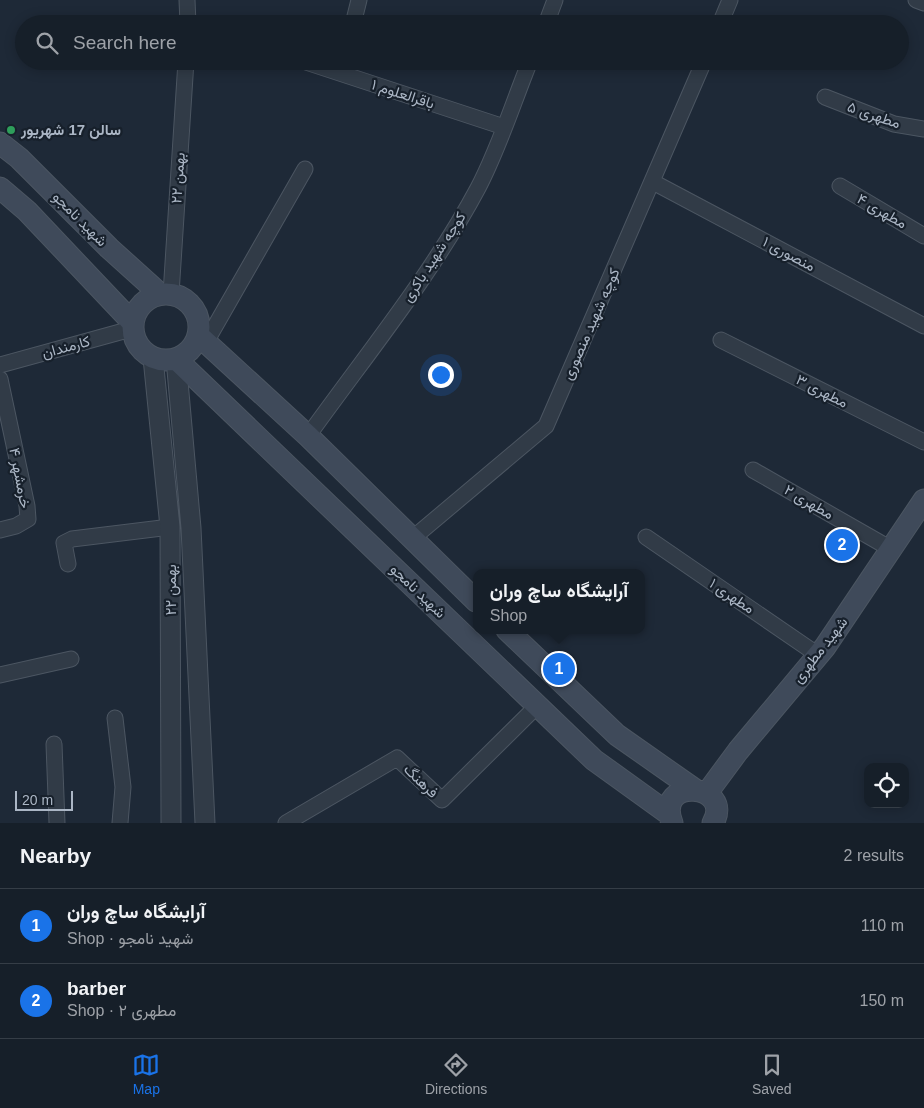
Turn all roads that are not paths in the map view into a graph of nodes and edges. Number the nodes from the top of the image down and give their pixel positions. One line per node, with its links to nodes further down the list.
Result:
1 (187, 0): 7 (street)
2 (359, 0): 8 (street)
3 (555, 0): 9 (street)
4 (730, 0): 10 (street)
5 (916, 0): 6 (street)
6 (924, 3)
7 (188, 15)
8 (355, 15)
9 (549, 15)
10 (724, 15)
11 (185, 70): 26 (street, ۲۲ بهمن)
12 (350, 70): 16 (street, باقرالعلوم ۱)
13 (526, 70): 16 (street, کوچه شهید باکری)
14 (700, 70): 20 (street, کوچه شهید منصوری)
15 (825, 97): 17 (street, مطهری ۵)
16 (504, 127): 35 (street, کوچه شهید باکری)
17 (924, 129)
18 (0, 143): 23 (main road, شهید نامجو)
19 (305, 169): 29 (street)
20 (653, 182): 28 (street, منصوری ۱); 42 (street, کوچه شهید منصوری)
21 (840, 186): 24 (street, مطهری ۴)
22 (0, 188): 25 (main road)
23 (92, 231): 25 (main road); 26 (main road, شهید نامجو)
24 (924, 236)
25 (64, 250): 27 (main road)
26 (165, 294): 27 (main road); 29 (main road)
27 (132, 326): 31 (main road); 33 (street, کارمندان)
28 (924, 326)
29 (202, 339): 32 (main road); 35 (main road)
30 (721, 340): 36 (street, مطهری ۳)
31 (153, 358): 32 (main road); 39 (street, ۲۲ بهمن)
32 (176, 359): 50 (main road, شهید نامجو); 58 (street, ۲۲ بهمن)
33 (0, 366)
34 (0, 379): 40 (street, خرمشهر ۴)
35 (308, 436): 42 (main road)
36 (924, 442)
37 (753, 470): 43 (street, مطهری ۲)
38 (924, 500): 43 (main road, شهید مطهری)
39 (170, 527): 44 (street); 57 (street, ۲۲ بهمن)
40 (0, 530)
41 (646, 537): 47 (street, مطهری ۱)
42 (413, 538): 45 (main road)
43 (891, 549): 47 (main road, شهید مطهری)
44 (68, 564)
45 (473, 598)
46 (511, 634): 53 (main road)
47 (818, 655): 53 (main road, شهید مطهری)
48 (70, 659): 49 (street)
49 (0, 675)
50 (537, 706): 54 (main road, شهید نامجو); 59 (street, فرهنگ)
51 (115, 718): 56 (street)
52 (54, 744): 55 (street)
53 (701, 791): 54 (main road); 60 (main road)
54 (670, 819)
55 (57, 823)
56 (120, 823)
57 (171, 823)
58 (204, 823)
59 (286, 823)
60 (713, 823)

